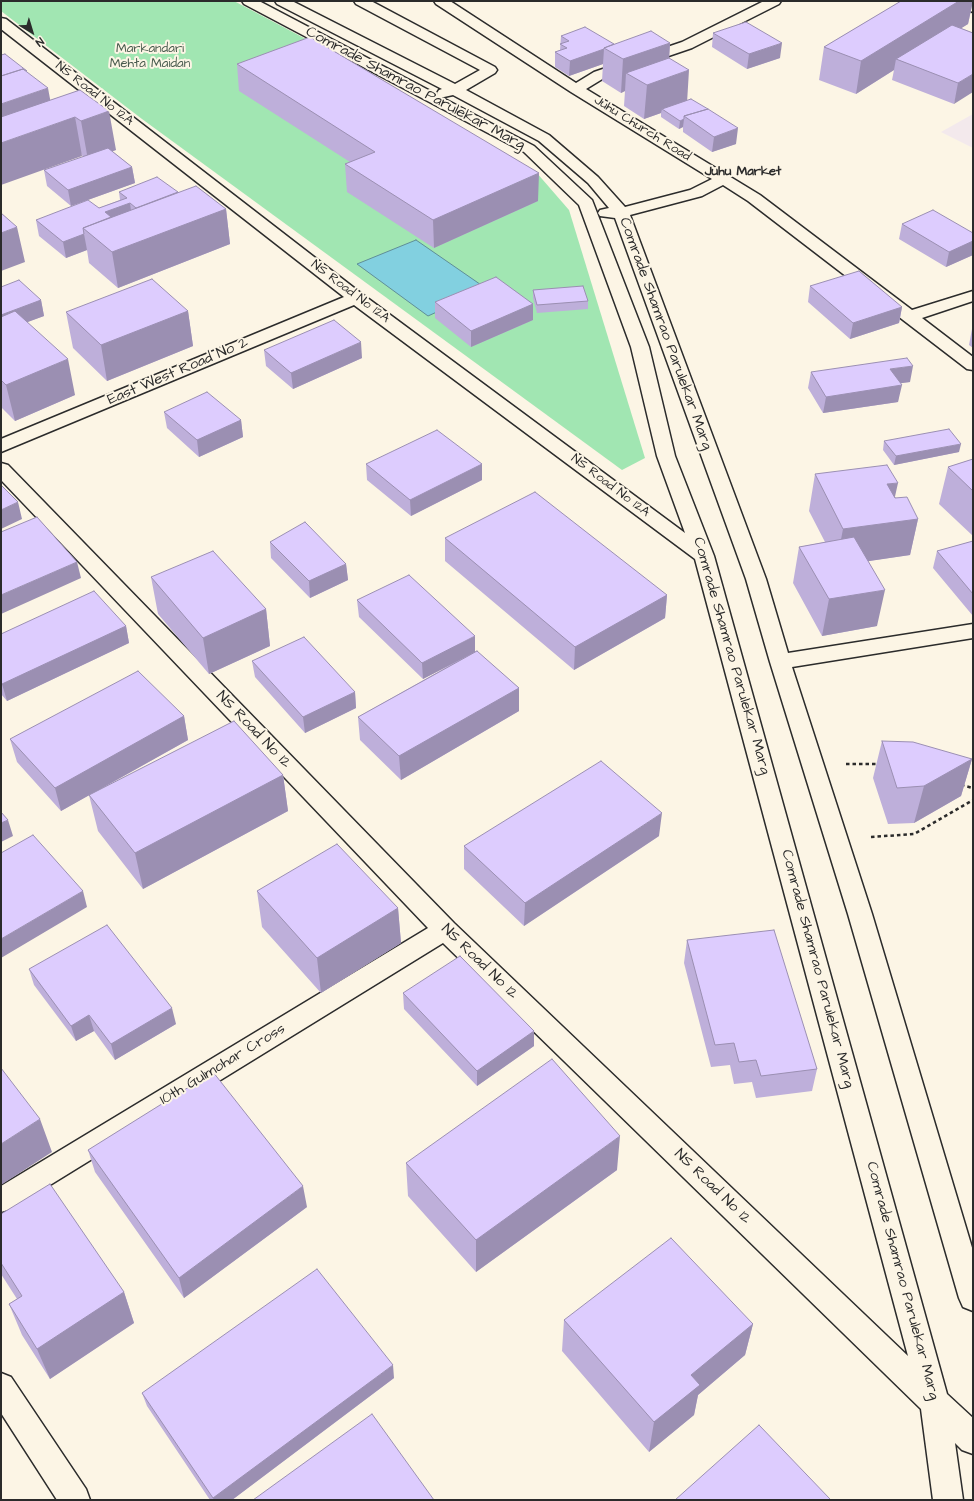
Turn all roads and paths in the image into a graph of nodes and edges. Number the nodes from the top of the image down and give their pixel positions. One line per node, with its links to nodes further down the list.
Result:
1 (249, 1): 9 (street, Comrade Shamrao Parulekar Marg)
2 (282, 1): 12 (street, Comrade Shamrao Parulekar Marg)
3 (362, 1): 12 (street)
4 (441, 1): 11 (street, Juhu Church Road)
5 (774, 1): 11 (street)
6 (957, 1): 7 (street)
7 (973, 8)
8 (1, 22): 18 (street, NS Road No 12A)
9 (357, 58): 10 (street); 13 (street, Comrade Shamrao Parulekar Marg)
10 (344, 68)
11 (576, 89): 14 (street, Juhu Church Road)
12 (455, 90): 13 (street); 15 (street, Comrade Shamrao Parulekar Marg)
13 (431, 97): 16 (street, Comrade Shamrao Parulekar Marg)
14 (723, 179): 15 (street); 19 (street, Juhu Church Road)
15 (621, 213): 16 (street); 25 (street, Comrade Shamrao Parulekar Marg)
16 (590, 214): 23 (street, Comrade Shamrao Parulekar Marg)
17 (973, 296): 19 (street)
18 (356, 298): 21 (street, East West Road No 2); 23 (street, NS Road No 12A)
19 (910, 316): 20 (street, Juhu Church Road)
20 (973, 365)
21 (1, 446)
22 (1, 469): 32 (street, NS Road No 12)
23 (704, 556): 36 (street, Comrade Shamrao Parulekar Marg)
24 (973, 631): 25 (street)
25 (780, 662): 26 (street, Comrade Shamrao Parulekar Marg)
26 (813, 764): 27 (path); 31 (street, Comrade Shamrao Parulekar Marg)
27 (885, 764)
28 (958, 784): 29 (path)
29 (973, 788)
30 (973, 800): 31 (path)
31 (837, 840): 34 (street, Comrade Shamrao Parulekar Marg)
32 (445, 930): 33 (street, 10th Gulmohar Cross); 36 (street, NS Road No 12)
33 (1, 1200)
34 (973, 1298)
35 (1, 1387): 38 (street)
36 (935, 1403): 37 (street, NS Road No 12); 39 (street, Comrade Shamrao Parulekar Marg)
37 (973, 1439)
38 (75, 1500)
39 (948, 1500)

